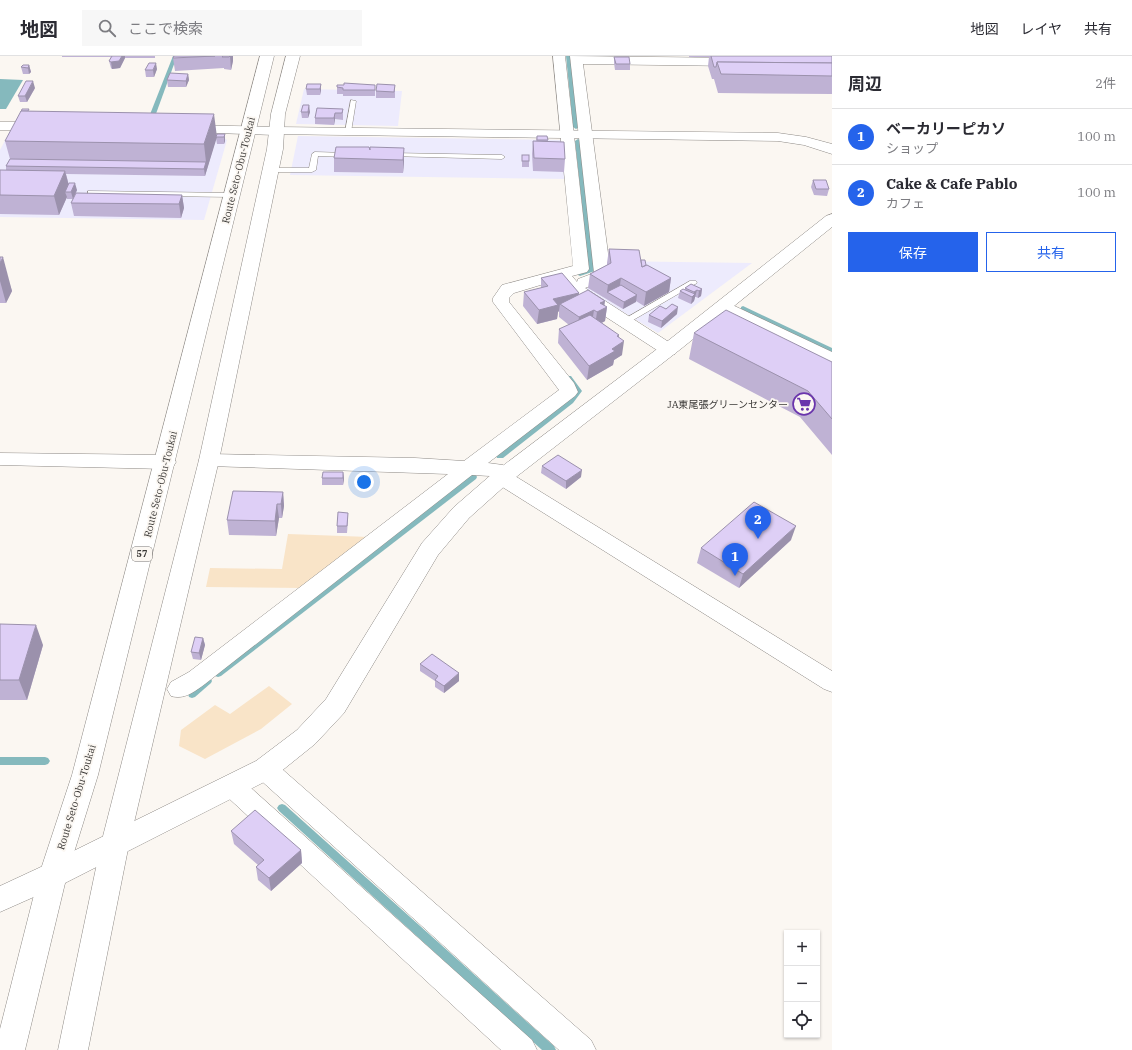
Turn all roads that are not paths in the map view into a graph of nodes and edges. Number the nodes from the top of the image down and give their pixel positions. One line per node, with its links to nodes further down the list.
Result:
1 (267, 56): 10 (main road, Route Seto-Obu-Toukai / 57)
2 (293, 56): 11 (main road)
3 (559, 56): 13 (street)
4 (576, 58): 5 (street); 14 (street)
5 (752, 62)
6 (353, 101): 12 (lane)
7 (56, 127): 9 (street)
8 (173, 128): 10 (street)
9 (4, 130)
10 (248, 130): 11 (street); 21 (main road, Route Seto-Obu-Toukai / 57)
11 (276, 131): 12 (main road); 19 (main road)
12 (348, 132): 13 (main road)
13 (568, 135): 14 (main road); 23 (street)
14 (586, 135): 15 (main road); 23 (street)
15 (832, 149)
16 (354, 155): 19 (lane)
17 (385, 155): 18 (lane)
18 (502, 157)
19 (271, 170): 30 (main road)
20 (91, 193): 21 (lane)
21 (232, 195): 31 (main road, Route Seto-Obu-Toukai / 57)
22 (832, 219): 25 (main road)
23 (567, 280): 26 (street); 32 (street)
24 (693, 283): 26 (lane)
25 (724, 306): 27 (main road); 28 (street)
26 (625, 321): 27 (street)
27 (669, 350): 33 (main road)
28 (832, 359)
29 (0, 459): 31 (street)
30 (209, 460): 32 (street); 38 (main road)
31 (166, 462): 39 (main road, Route Seto-Obu-Toukai / 57)
32 (471, 467): 33 (street); 35 (street)
33 (503, 478): 34 (street); 36 (main road)
34 (832, 683)
35 (179, 689)
36 (265, 769): 37 (main road); 44 (street)
37 (232, 786): 38 (main road); 43 (street)
38 (115, 844): 39 (main road); 42 (main road)
39 (53, 875): 40 (main road); 41 (main road, Route Seto-Obu-Toukai / 57)
40 (0, 899)
41 (10, 1050)
42 (73, 1050)
43 (522, 1050)
44 (581, 1050)

